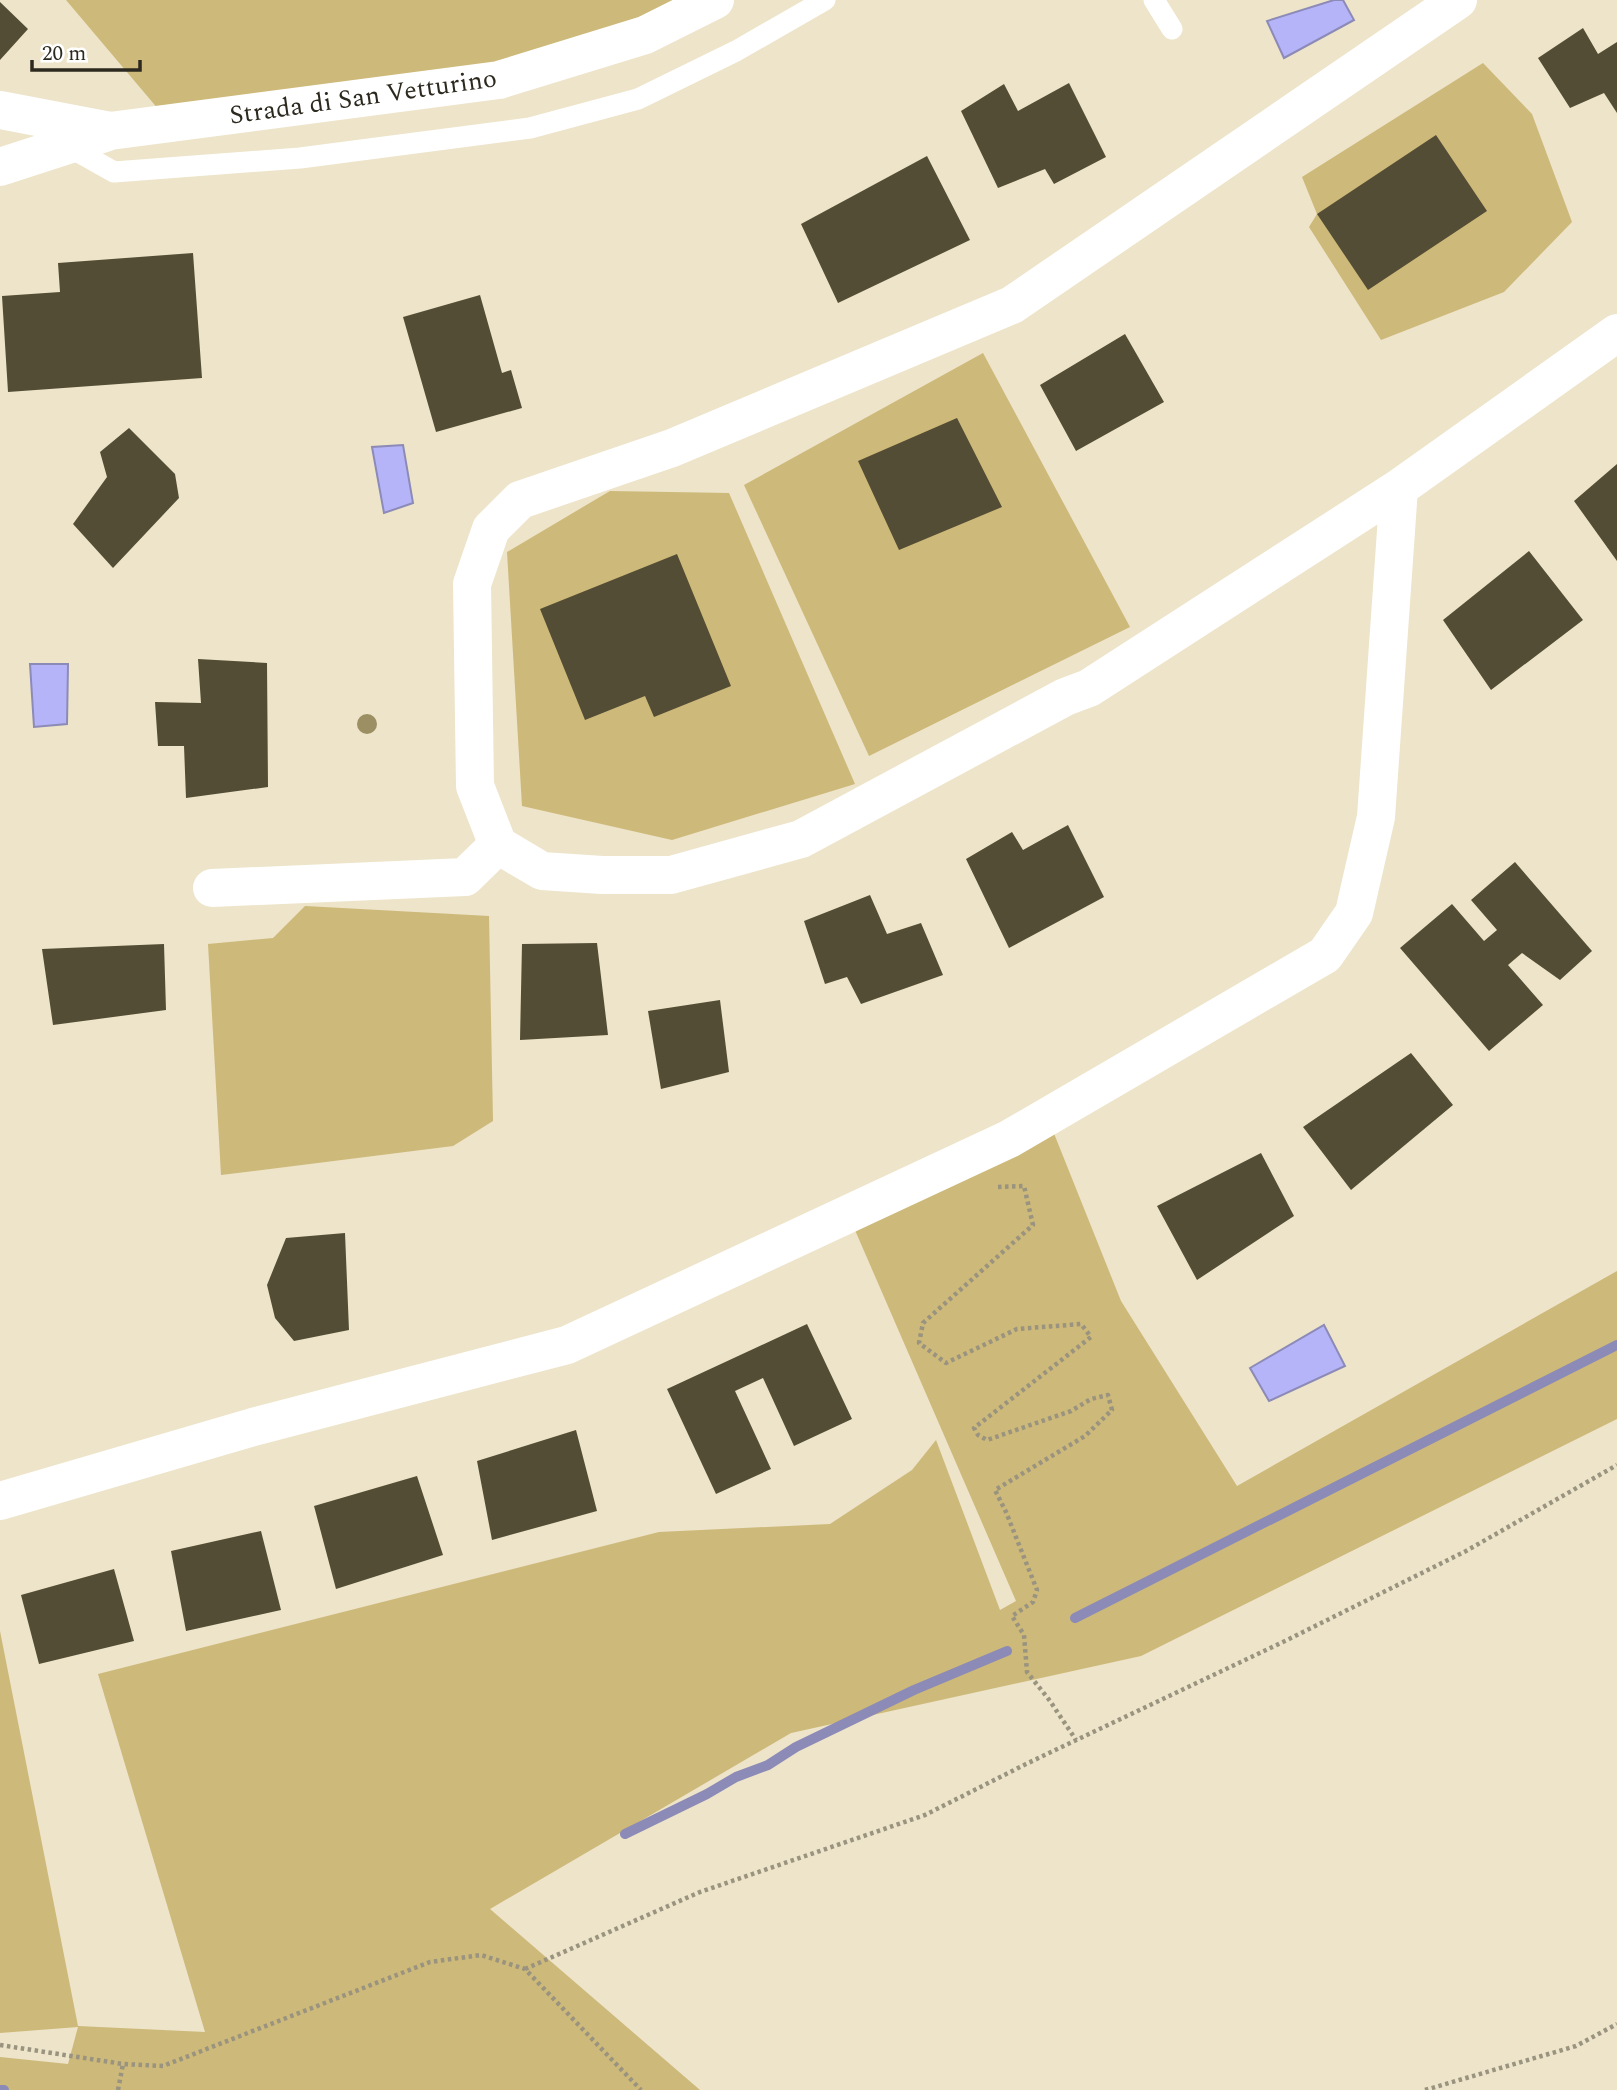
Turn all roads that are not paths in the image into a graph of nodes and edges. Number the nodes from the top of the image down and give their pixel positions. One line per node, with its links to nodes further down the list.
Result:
1 (715, 0): 7 (street, Strada di San Vetturino)
2 (825, 0): 8 (lane)
3 (1154, 0): 5 (lane)
4 (1458, 0): 12 (street)
5 (1172, 29)
6 (0, 110): 7 (street, Strada di San Vetturino)
7 (110, 131): 8 (street)
8 (66, 145): 9 (street)
9 (0, 167)
10 (1617, 333): 11 (street)
11 (1399, 488): 12 (street); 14 (street)
12 (498, 845): 13 (street)
13 (212, 888)
14 (0, 1501)

